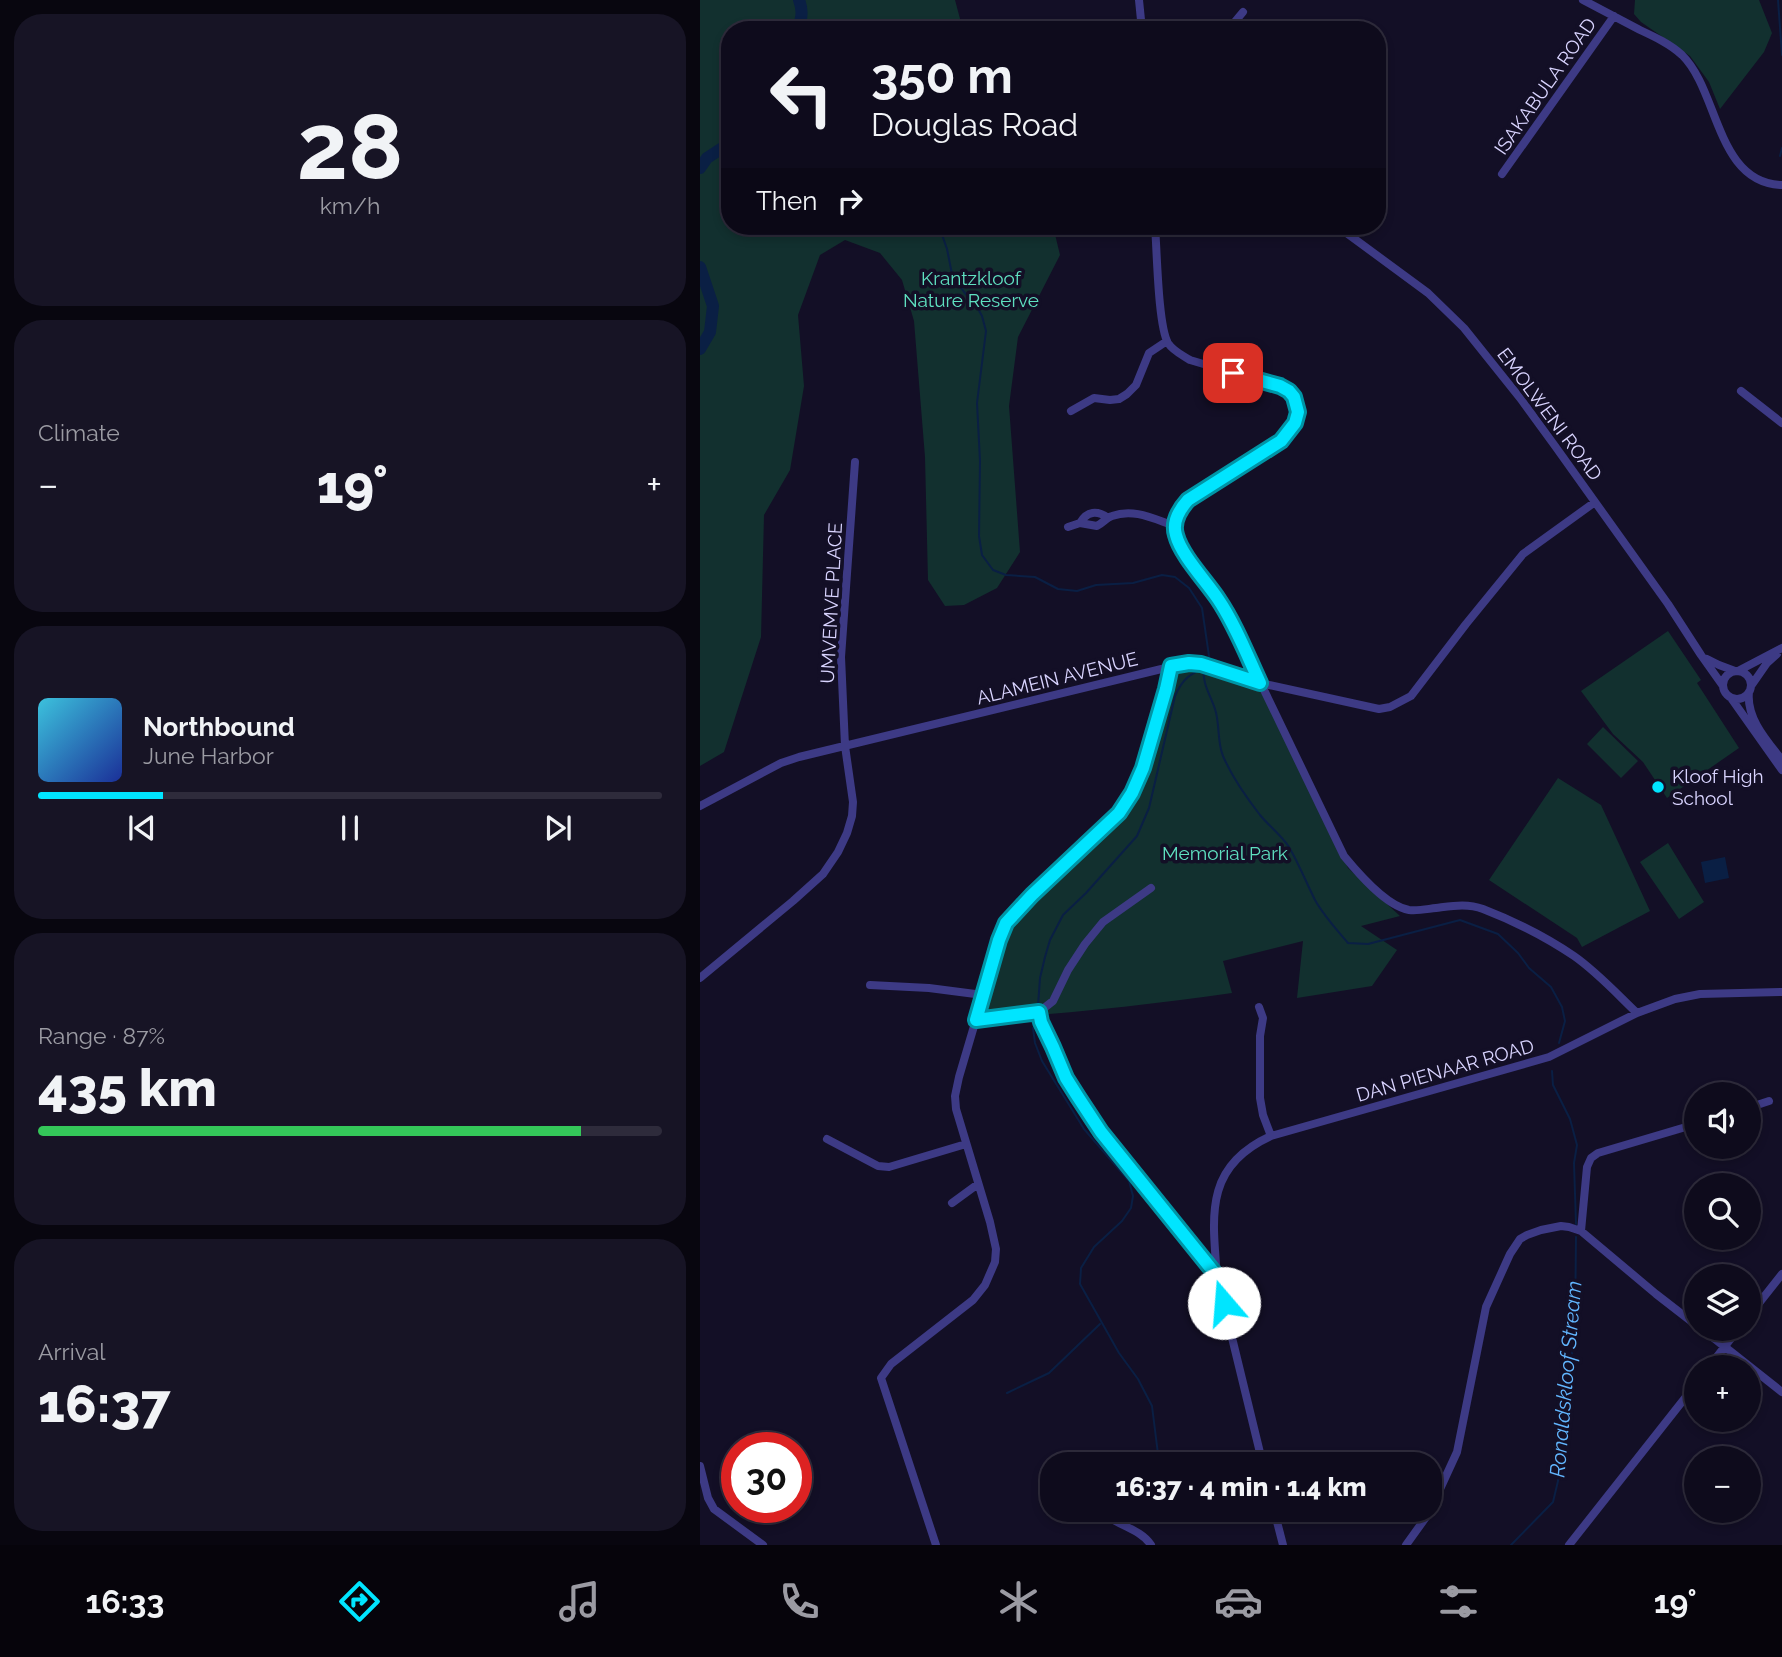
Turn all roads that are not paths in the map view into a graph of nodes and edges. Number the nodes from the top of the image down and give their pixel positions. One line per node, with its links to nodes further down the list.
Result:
1 (1139, 0): 5 (street)
2 (1583, 0): 4 (street)
3 (1243, 12): 6 (street)
4 (1614, 16): 7 (street, ISAKABULA ROAD); 8 (street)
5 (1141, 21)
6 (1236, 21)
7 (1502, 174)
8 (1782, 185)
9 (1156, 235): 11 (street)
10 (1349, 235): 16 (street, EMOLWENI ROAD)
11 (1167, 341): 13 (street); 19 (street)
12 (1741, 391): 14 (street)
13 (1071, 411)
14 (1782, 423)
15 (855, 462): 29 (street, UMVEMVE PLACE)
16 (1595, 502): 22 (street, EMOLWENI ROAD); 25 (street, ALAMEIN AVENUE)
17 (1108, 518): 18 (street); 18 (street); 19 (street)
18 (1080, 523): 20 (street)
19 (1175, 526): 25 (street)
20 (1068, 527)
21 (1782, 649): 24 (street); 27 (street)
22 (1701, 655): 24 (street); 26 (street, EMOLWENI ROAD)
23 (1171, 666): 25 (street, ALAMEIN AVENUE); 29 (street, ALAMEIN AVENUE); 37 (street)
24 (1737, 671): 26 (street); 27 (street)
25 (1260, 683): 40 (street)
26 (1723, 686): 28 (street)
27 (1750, 689): 28 (street); 30 (street)
28 (1731, 698): 31 (street)
29 (845, 746): 32 (street, ALAMEIN AVENUE); 34 (street, UMVEMVE PLACE)
30 (1782, 760)
31 (1782, 770)
32 (700, 806)
33 (1151, 888): 39 (street)
34 (700, 978)
35 (870, 985): 37 (street)
36 (1782, 992): 40 (street, DAN PIENAAR ROAD)
37 (982, 995): 41 (street)
38 (1259, 1007): 45 (street)
39 (1039, 1012): 41 (street); 52 (street)
40 (1637, 1013): 45 (street, DAN PIENAAR ROAD)
41 (976, 1020): 47 (street)
42 (1769, 1101): 43 (street)
43 (1761, 1104)
44 (1684, 1128): 50 (street)
45 (1271, 1136): 52 (street, DAN PIENAAR ROAD)
46 (827, 1139): 47 (street)
47 (966, 1144): 48 (street)
48 (978, 1184): 49 (street); 66 (street)
49 (952, 1203)
50 (1581, 1231): 54 (street); 69 (street)
51 (1782, 1274): 53 (street)
52 (1217, 1276): 61 (street)
53 (1761, 1301)
54 (1684, 1315)
55 (1718, 1341): 57 (street)
56 (1729, 1341): 57 (street)
57 (1725, 1346): 58 (street); 59 (street)
58 (1718, 1355)
59 (1782, 1392)
60 (1684, 1399): 70 (street)
61 (1260, 1452)
62 (700, 1467): 65 (street)
63 (1116, 1522): 67 (street)
64 (1277, 1522): 68 (street)
65 (763, 1545)
66 (936, 1545)
67 (1151, 1545)
68 (1283, 1545)
69 (1406, 1545)
70 (1569, 1545)

